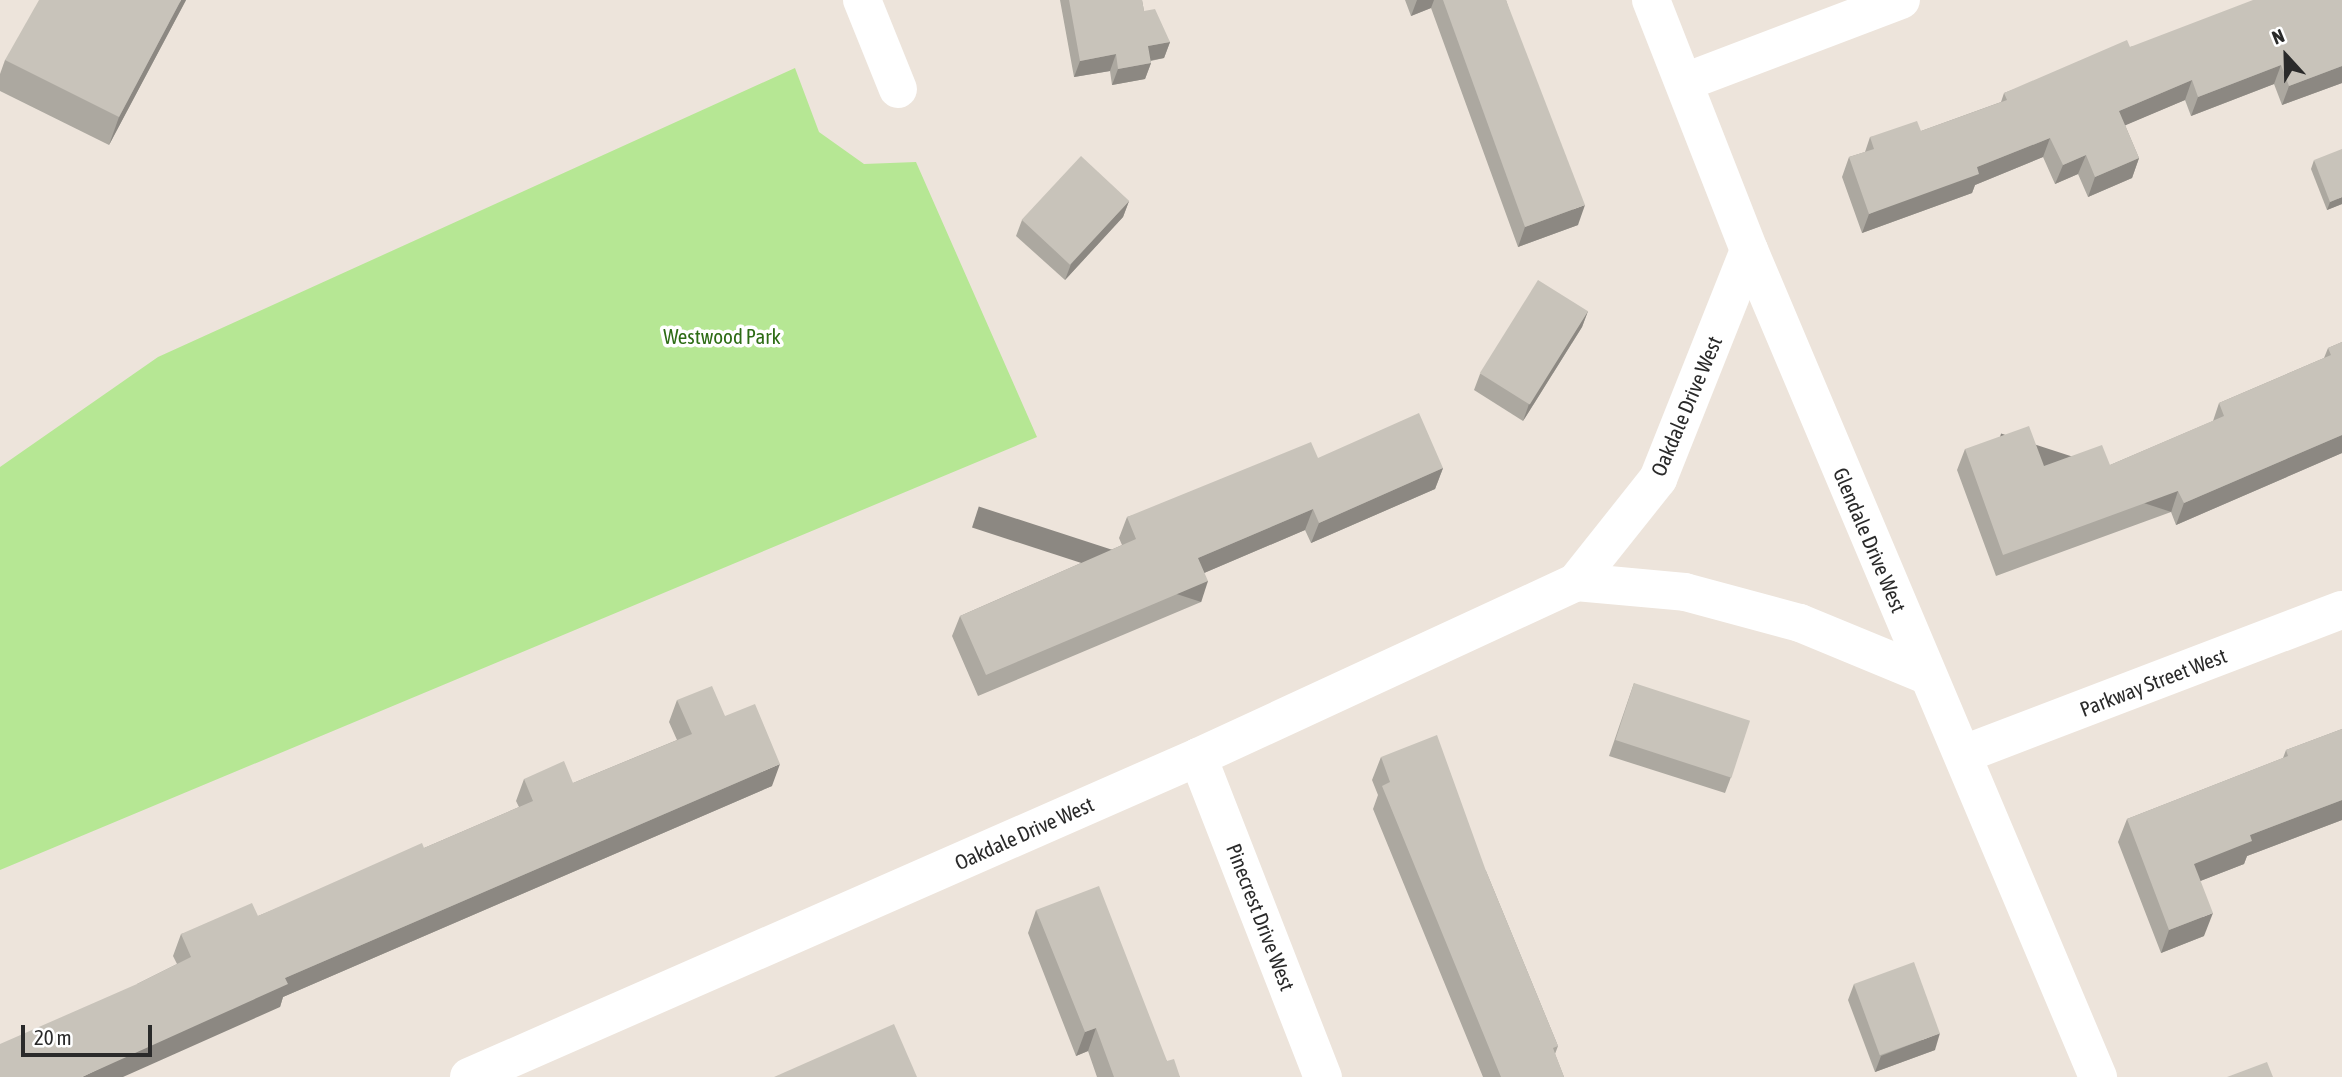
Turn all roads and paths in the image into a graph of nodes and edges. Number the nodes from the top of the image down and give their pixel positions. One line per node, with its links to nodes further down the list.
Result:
1 (862, 0): 5 (street)
2 (1651, 0): 4 (street, Glendale Drive West)
3 (1901, 0): 4 (street)
4 (1685, 82): 6 (street, Glendale Drive West)
5 (898, 89)
6 (1749, 250): 7 (street, Oakdale Drive West); 9 (street, Glendale Drive West)
7 (1576, 582): 9 (street); 11 (street, Oakdale Drive West)
8 (2342, 610): 10 (street, Parkway Street West)
9 (1926, 675): 10 (street, Glendale Drive West)
10 (1964, 754): 14 (street, Glendale Drive West)
11 (1198, 757): 12 (street, Oakdale Drive West); 13 (street, Pinecrest Drive West)
12 (469, 1077)
13 (1323, 1077)
14 (2098, 1077)

